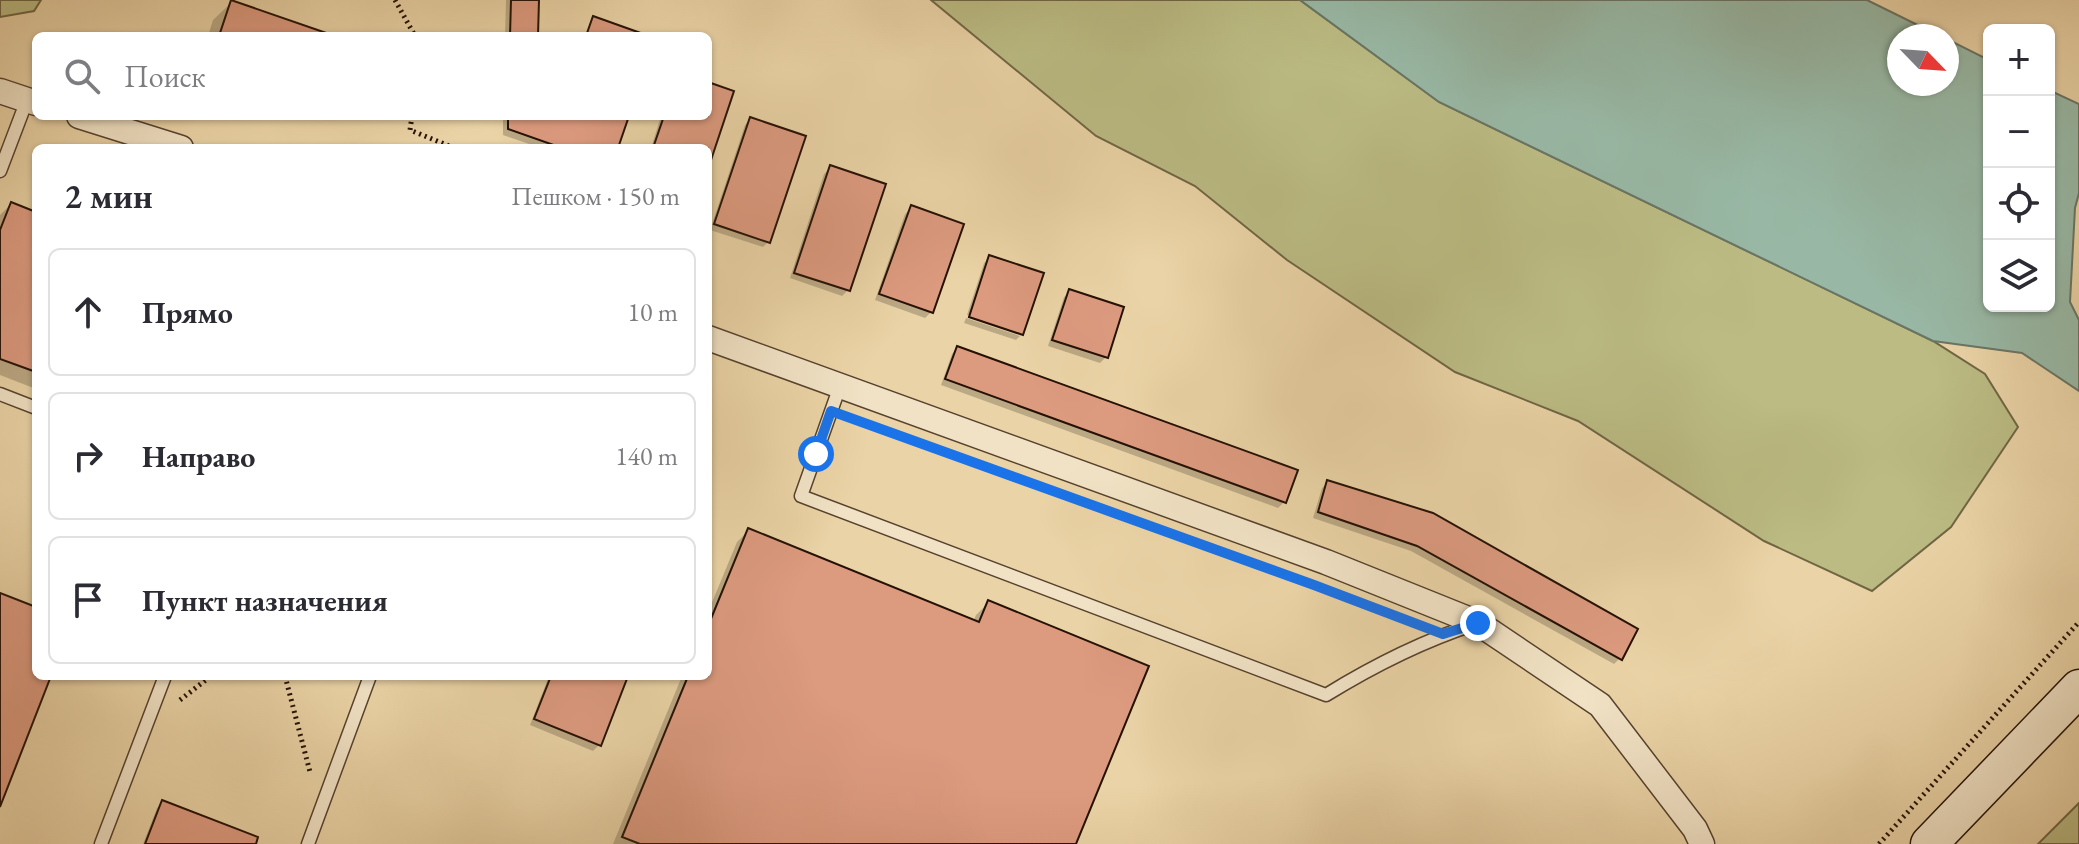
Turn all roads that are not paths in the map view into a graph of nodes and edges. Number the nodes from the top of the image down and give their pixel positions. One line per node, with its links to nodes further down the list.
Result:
1 (0, 91): 2 (street)
2 (32, 101): 5 (lane)
3 (92, 120): 4 (street)
4 (168, 144)
5 (0, 171)
6 (712, 339): 7 (street)
7 (840, 386): 10 (street); 10 (lane)
8 (0, 394): 9 (lane)
9 (32, 406)
10 (1478, 623): 16 (street)
11 (163, 680): 14 (lane)
12 (369, 680): 15 (lane)
13 (2079, 688): 17 (main road)
14 (101, 844)
15 (308, 844)
16 (1702, 844)
17 (1929, 844)

